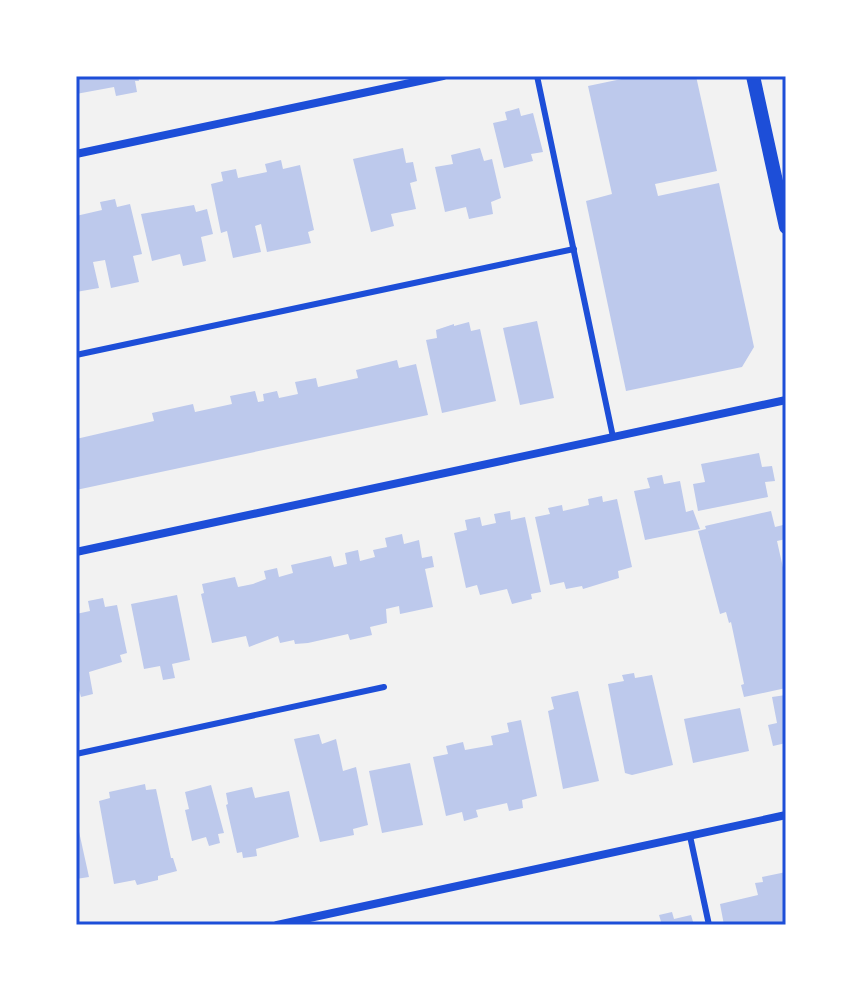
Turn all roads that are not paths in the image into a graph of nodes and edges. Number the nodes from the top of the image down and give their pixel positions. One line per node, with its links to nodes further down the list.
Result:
1 (443, 76): 4 (street)
2 (537, 76): 6 (lane)
3 (753, 76): 5 (street)
4 (76, 154)
5 (786, 227)
6 (574, 249): 7 (lane); 9 (lane)
7 (76, 355)
8 (786, 400): 9 (street)
9 (613, 437): 10 (street)
10 (76, 552)
11 (384, 687): 12 (lane)
12 (76, 754)
13 (786, 815): 14 (street)
14 (690, 836): 15 (street); 16 (lane)
15 (277, 925)
16 (709, 925)

